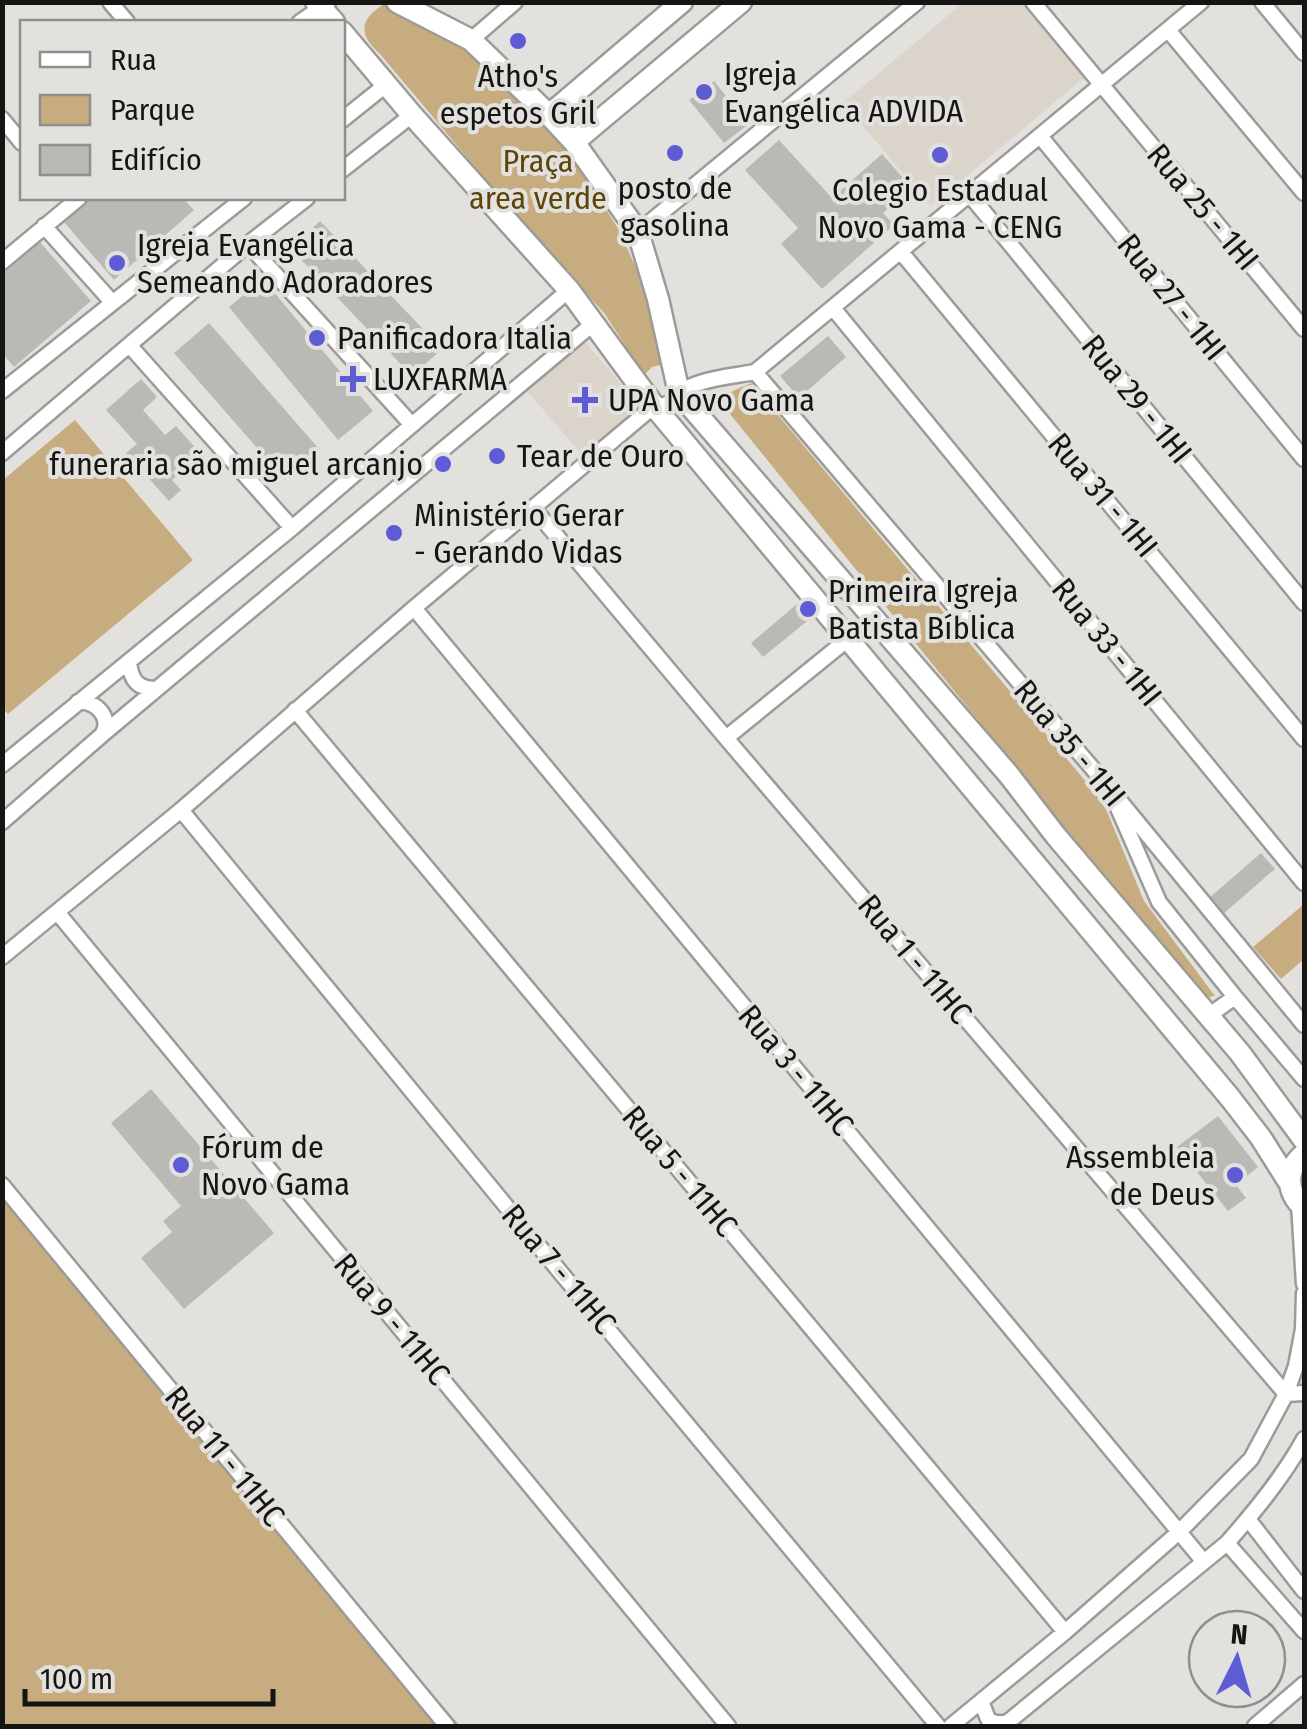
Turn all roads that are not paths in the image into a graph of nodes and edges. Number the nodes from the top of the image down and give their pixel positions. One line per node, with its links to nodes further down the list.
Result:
1 (398, 2): 11 (street)
2 (515, 2): 11 (street)
3 (682, 2): 16 (street)
4 (741, 2): 21 (street)
5 (917, 2): 29 (street)
6 (1032, 2): 14 (street, Rua 25 - 1HI)
7 (1201, 2): 9 (street)
8 (1262, 2): 12 (street)
9 (1168, 30): 14 (street); 23 (street)
10 (345, 35): 13 (street)
11 (471, 40): 16 (street)
12 (1304, 53)
13 (387, 84): 15 (street); 17 (street)
14 (1102, 86): 19 (street); 37 (street, Rua 25 - 1HI)
15 (412, 115): 22 (street); 33 (street)
16 (550, 115): 21 (street)
17 (345, 118)
18 (2, 119): 20 (street)
19 (1040, 136): 24 (street); 45 (street, Rua 27 - 1HI)
20 (20, 141)
21 (574, 142): 29 (street)
22 (345, 168)
23 (1304, 193)
24 (970, 194): 31 (street); 48 (street, Rua 29 - 1HI)
25 (72, 200): 28 (street)
26 (241, 200): 34 (street)
27 (304, 200): 30 (street)
28 (44, 226): 32 (street); 34 (street)
29 (638, 232): 41 (street)
30 (248, 244): 38 (street); 43 (street)
31 (901, 252): 35 (street); 57 (street, Rua 31 - 1HI)
32 (2, 262)
33 (569, 290): 36 (street); 43 (street)
34 (112, 302): 40 (street)
35 (833, 308): 39 (street); 67 (street, Rua 33 - 1HI)
36 (594, 323): 42 (street); 52 (street)
37 (1304, 329)
38 (130, 346): 44 (street); 47 (street)
39 (755, 372): 41 (street); 60 (street, Rua 35 - 1HI)
40 (2, 391)
41 (679, 393): 42 (street); 59 (street)
42 (654, 406): 46 (street); 50 (street)
43 (412, 425): 47 (street)
44 (2, 453)
45 (1304, 459)
46 (534, 508): 49 (street); 56 (street, Rua 1 - 11HC)
47 (292, 528): 51 (street)
48 (1304, 603)
49 (414, 608): 54 (street); 88 (street, Rua 3 - 11HC)
50 (848, 639): 56 (street); 61 (street)
51 (129, 662): 52 (street); 53 (street)
52 (157, 689): 55 (street)
53 (78, 702): 55 (street); 58 (street)
54 (295, 710): 62 (street); 93 (street, Rua 5 - 11HC)
55 (103, 734): 63 (street)
56 (726, 738): 85 (street, Rua 1 - 11HC)
57 (1304, 739)
58 (2, 765)
59 (1015, 784): 61 (street); 64 (street)
60 (1110, 789): 66 (street, Rua 35 - 1HI); 68 (street)
61 (986, 803): 65 (street)
62 (181, 810): 69 (street); 99 (street, Rua 7 - 11HC)
63 (2, 822)
64 (1051, 830): 65 (street); 72 (street)
65 (1026, 850): 79 (street)
66 (1184, 879): 68 (street); 73 (street, Rua 35 - 1HI)
67 (1304, 883)
68 (1160, 902): 71 (street)
69 (56, 912): 70 (street); 98 (street, Rua 9 - 11HC)
70 (2, 957)
71 (1235, 997): 72 (street); 74 (street)
72 (1208, 1016): 75 (street)
73 (1304, 1025)
74 (1266, 1034): 75 (street); 76 (street)
75 (1240, 1053): 77 (street)
76 (1304, 1079)
77 (1304, 1140)
78 (1304, 1154): 79 (street)
79 (1290, 1184): 81 (street)
80 (2, 1186): 97 (street, Rua 11 - 11HC)
81 (1302, 1206): 82 (street)
82 (1304, 1284)
83 (1304, 1294): 85 (street)
84 (1304, 1393): 85 (street)
85 (1286, 1394): 88 (street)
86 (1304, 1439): 87 (street)
87 (1248, 1520): 89 (street); 91 (street)
88 (1179, 1532): 90 (street, Rua 3 - 11HC); 93 (street)
89 (1227, 1544): 90 (street); 92 (street)
90 (1204, 1562): 96 (street)
91 (1304, 1591)
92 (1304, 1631)
93 (1065, 1632): 95 (street)
94 (1304, 1684): 101 (street)
95 (981, 1701): 96 (street); 100 (street)
96 (1005, 1725)
97 (448, 1726)
98 (728, 1726)
99 (938, 1726)
100 (951, 1726)
101 (1256, 1726)

